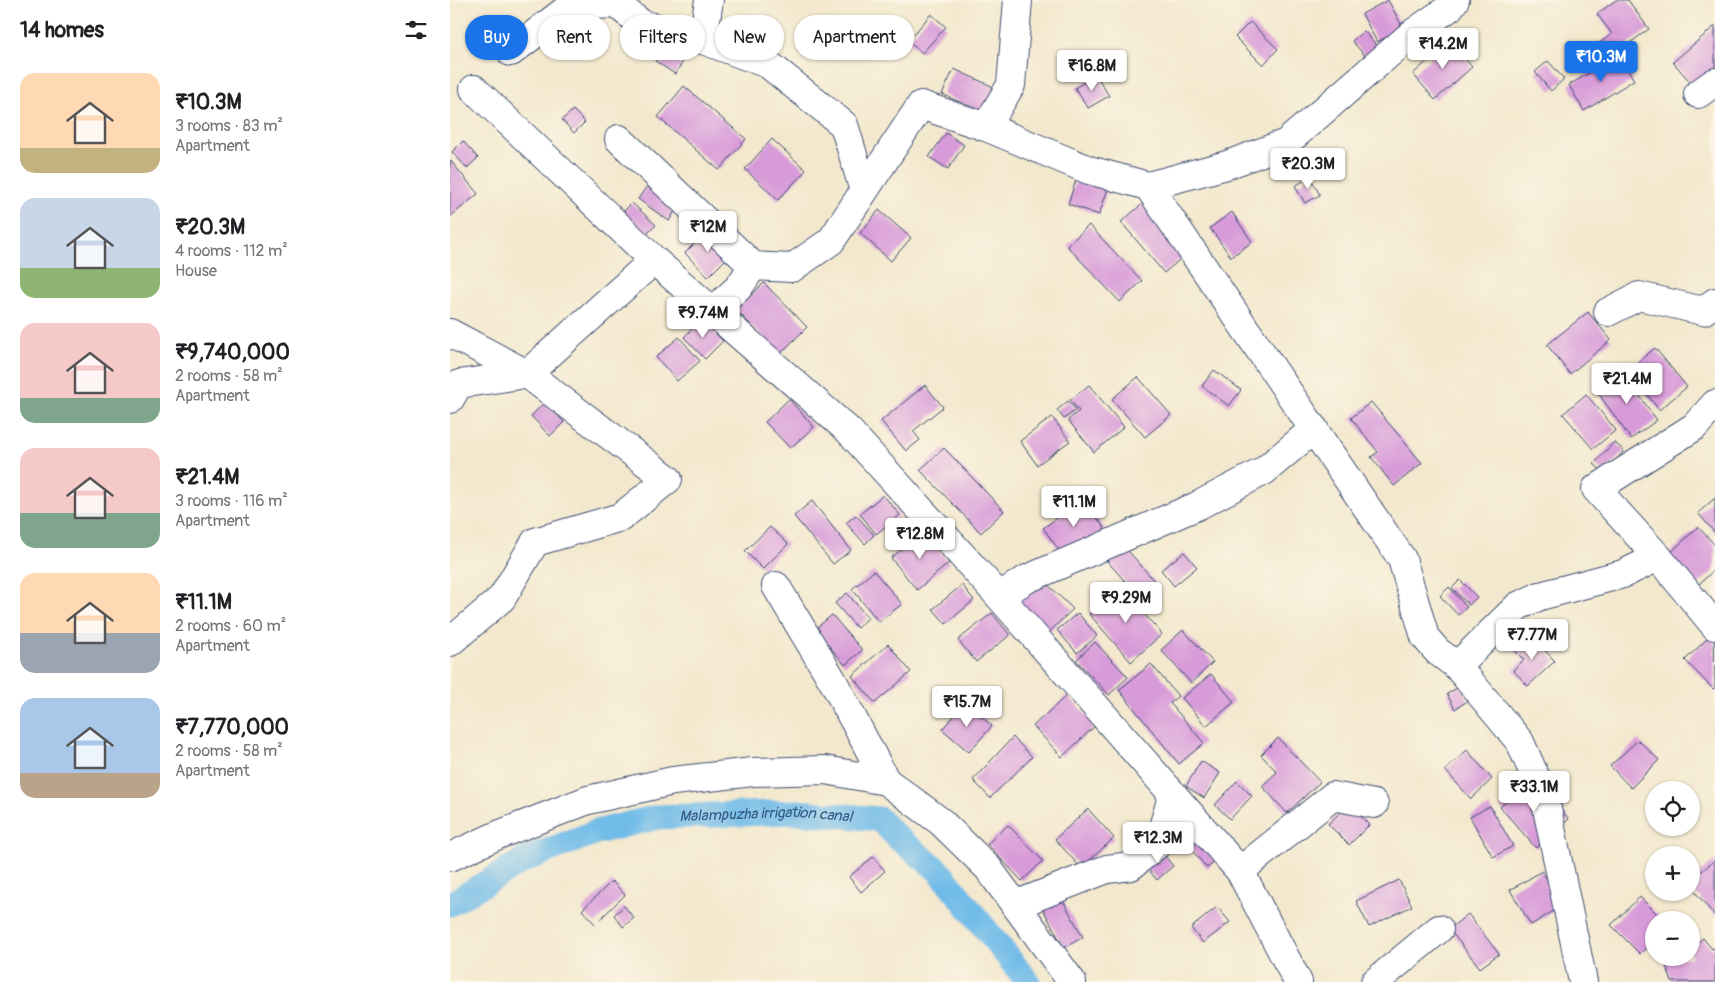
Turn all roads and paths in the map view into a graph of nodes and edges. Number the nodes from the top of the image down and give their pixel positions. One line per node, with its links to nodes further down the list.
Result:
1 (709, 0): 6 (street)
2 (1018, 0): 10 (street)
3 (1455, 0): 12 (street)
4 (571, 3): 5 (street); 7 (street)
5 (630, 15)
6 (705, 27)
7 (528, 38)
8 (705, 41): 13 (street)
9 (474, 89): 14 (street)
10 (986, 127): 12 (street); 13 (street)
11 (619, 139): 15 (street)
12 (1148, 186): 23 (street)
13 (864, 191): 15 (street)
14 (654, 260): 17 (street); 20 (street)
15 (753, 266): 17 (street)
16 (1715, 302): 18 (street)
17 (713, 311): 26 (street)
18 (1608, 312)
19 (450, 333): 20 (street)
20 (527, 374): 21 (street); 28 (street)
21 (450, 398)
22 (1715, 404): 24 (street)
23 (1314, 429): 26 (street); 29 (street)
24 (1658, 557): 27 (street); 29 (street)
25 (776, 586): 30 (street)
26 (998, 596): 31 (street)
27 (1715, 626)
28 (450, 642)
29 (1457, 666): 40 (street)
30 (886, 781): 33 (street); 35 (street)
31 (1173, 794): 34 (street); 35 (street)
32 (1374, 804): 34 (street)
33 (450, 857)
34 (1240, 871): 38 (street)
35 (1015, 905): 37 (street)
36 (1439, 929): 39 (street)
37 (1072, 982)
38 (1298, 982)
39 (1375, 982)
40 (1583, 982)

